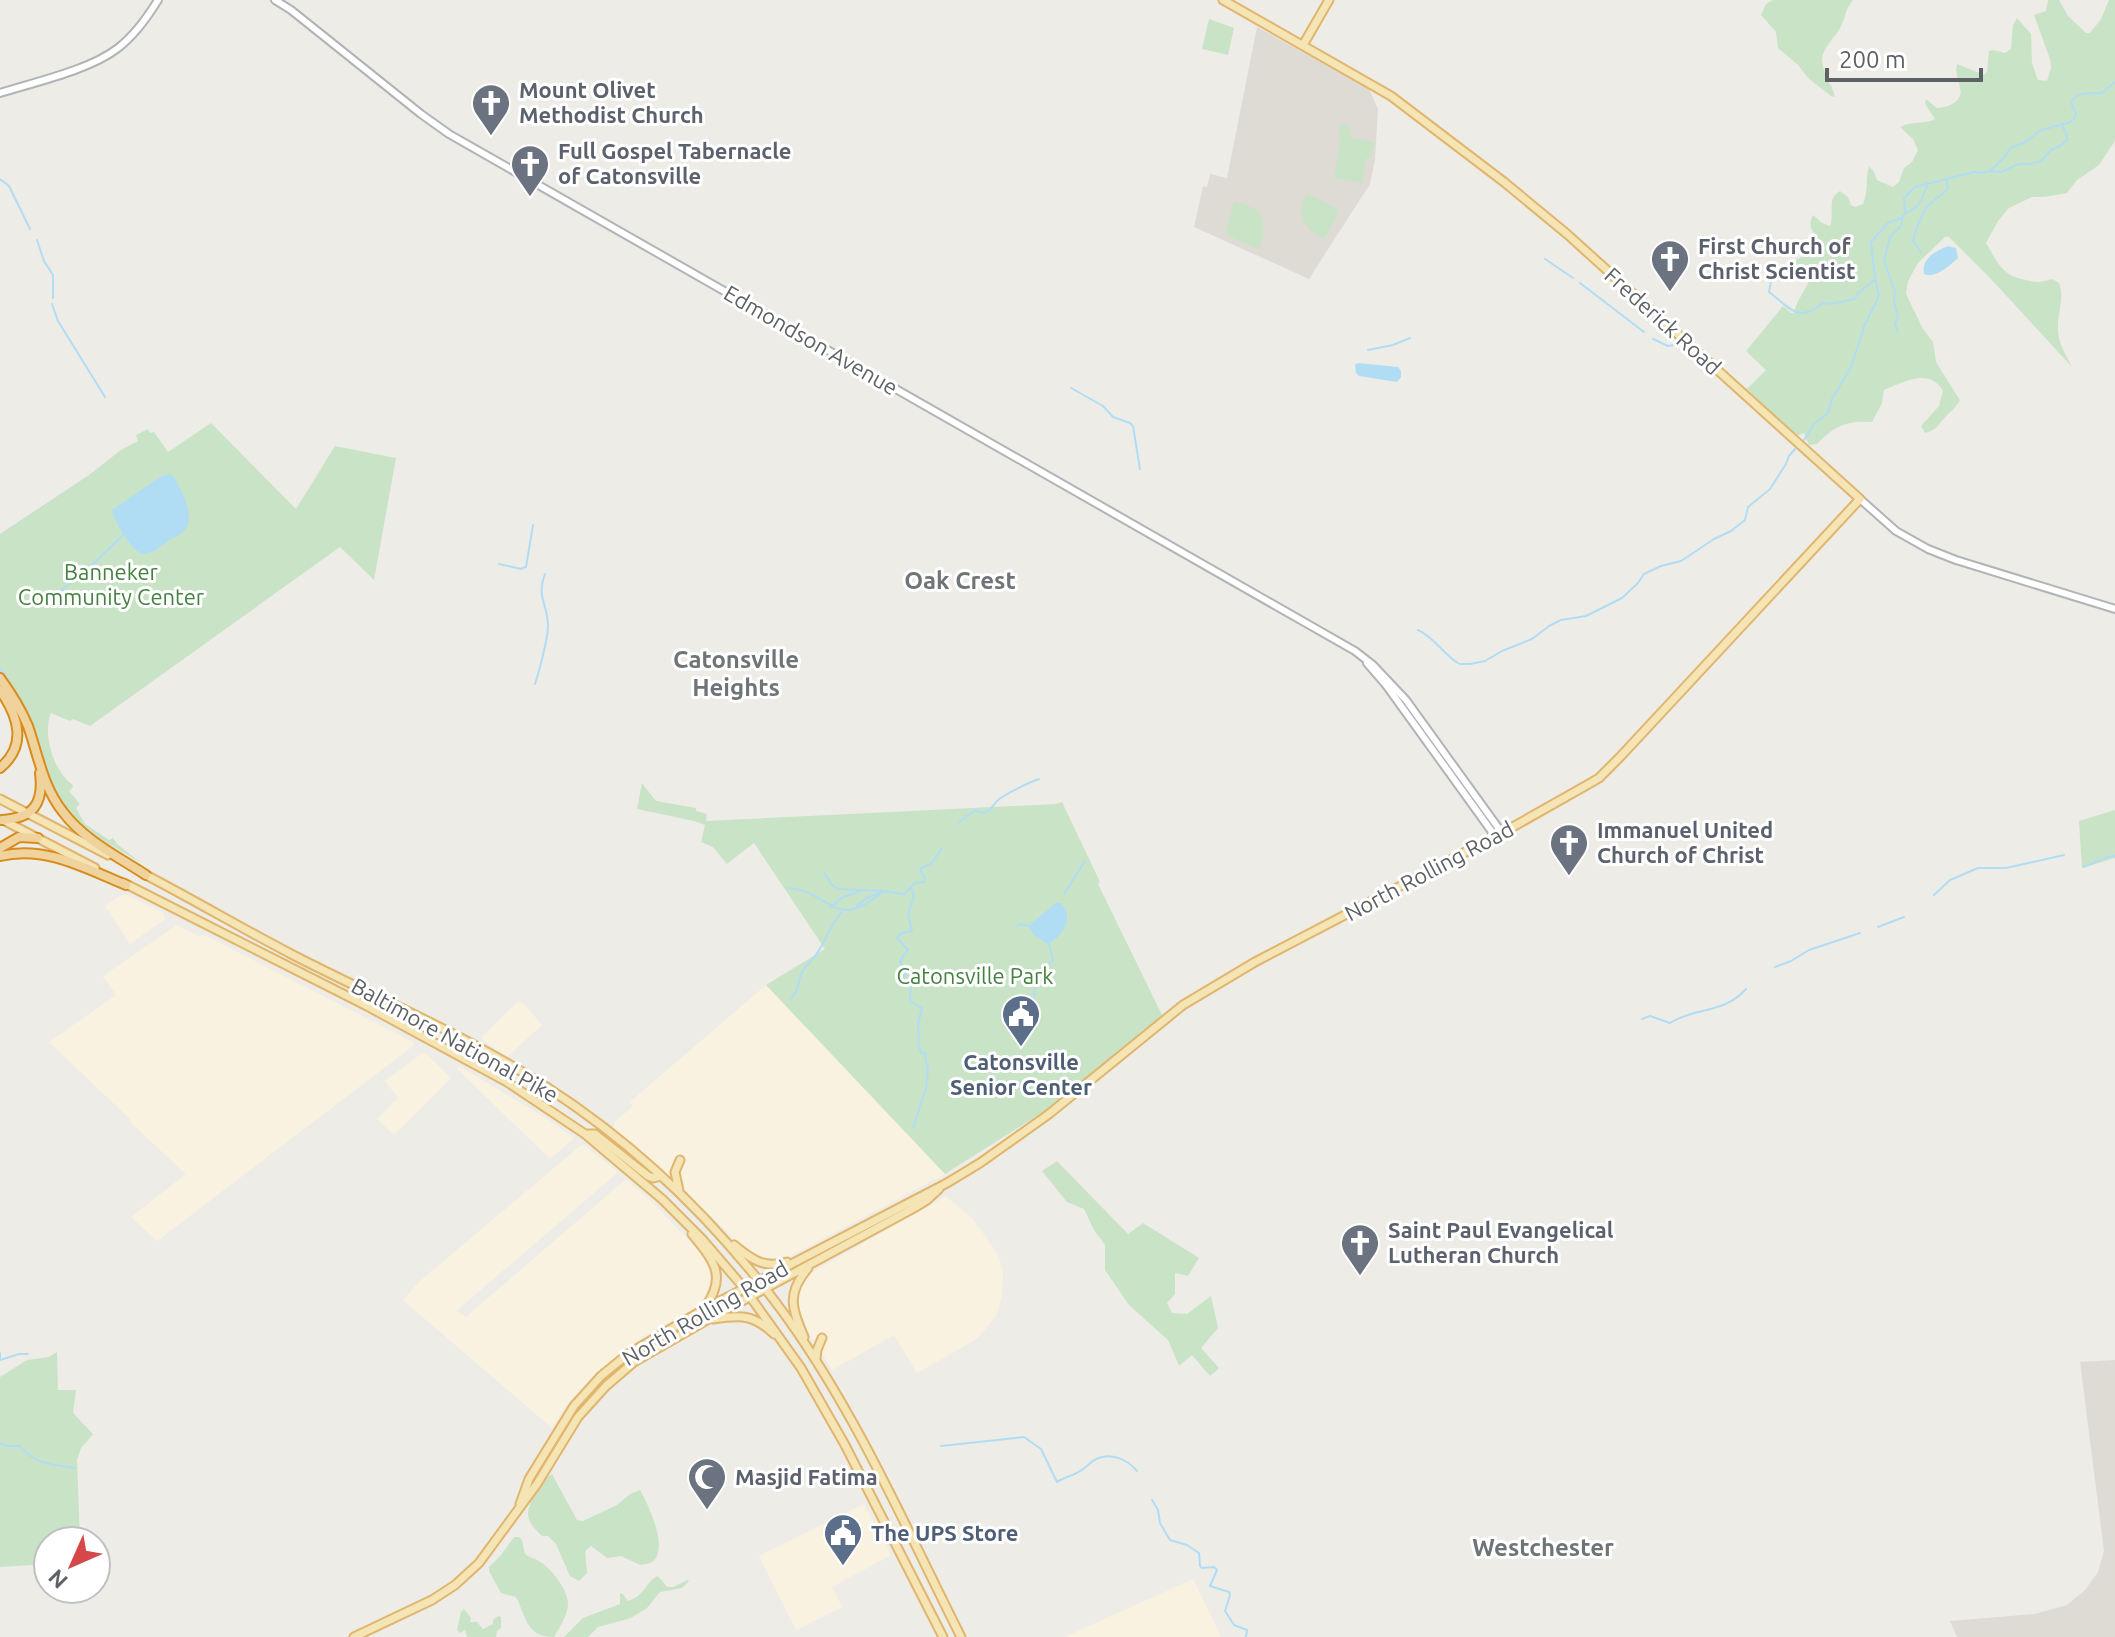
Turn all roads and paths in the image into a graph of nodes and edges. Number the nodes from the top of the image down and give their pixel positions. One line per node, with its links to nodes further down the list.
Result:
1 (158, 0): 6 (main road)
2 (275, 0): 16 (main road, Edmondson Avenue)
3 (1223, 0): 5 (main road, Frederick Road)
4 (1329, 0): 5 (main road)
5 (1303, 45): 7 (main road, Frederick Road)
6 (0, 93)
7 (1860, 499): 8 (main road, Frederick Road); 16 (main road, North Rolling Road)
8 (2115, 609)
9 (0, 678): 11 (highway)
10 (0, 690): 12 (highway)
11 (39, 764): 14 (highway); 20 (highway)
12 (0, 768)
13 (0, 799): 14 (main road, Baltimore National Pike)
14 (28, 814): 15 (highway); 20 (main road, Baltimore National Pike)
15 (1, 819): 17 (main road, Baltimore National Pike)
16 (1499, 834): 27 (main road, North Rolling Road)
17 (38, 838): 18 (highway); 21 (main road, Baltimore National Pike)
18 (0, 848)
19 (0, 856): 21 (highway)
20 (146, 875): 22 (main road, Baltimore National Pike)
21 (126, 885): 23 (main road, Baltimore National Pike)
22 (292, 954): 23 (main road); 26 (main road, Baltimore National Pike)
23 (273, 960): 24 (main road, Baltimore National Pike)
24 (585, 1134): 26 (main road); 29 (main road, Baltimore National Pike)
25 (680, 1160): 28 (main road)
26 (661, 1176): 28 (main road, Baltimore National Pike)
27 (947, 1183): 31 (main road, North Rolling Road); 32 (main road, North Rolling Road)
28 (680, 1193): 30 (main road, Baltimore National Pike)
29 (668, 1205): 34 (main road, Baltimore National Pike); 37 (main road)
30 (715, 1229): 31 (main road); 33 (main road, Baltimore National Pike)
31 (811, 1253): 33 (main road, North Rolling Road)
32 (811, 1265): 35 (main road, North Rolling Road); 41 (main road)
33 (759, 1280): 34 (main road, North Rolling Road); 35 (main road, Baltimore National Pike)
34 (744, 1288): 36 (main road, Baltimore National Pike); 37 (main road, North Rolling Road)
35 (765, 1289): 36 (main road, North Rolling Road); 41 (main road, Baltimore National Pike)
36 (751, 1296): 38 (main road, North Rolling Road); 40 (main road, Baltimore National Pike)
37 (703, 1310): 43 (main road, North Rolling Road)
38 (707, 1320): 40 (main road); 43 (main road, North Rolling Road)
39 (822, 1338): 42 (main road)
40 (789, 1349): 45 (main road, Baltimore National Pike)
41 (809, 1350): 42 (main road, Baltimore National Pike)
42 (816, 1360): 46 (main road, Baltimore National Pike)
43 (520, 1504): 44 (main road, North Rolling Road)
44 (354, 1637)
45 (943, 1637)
46 (961, 1637)

